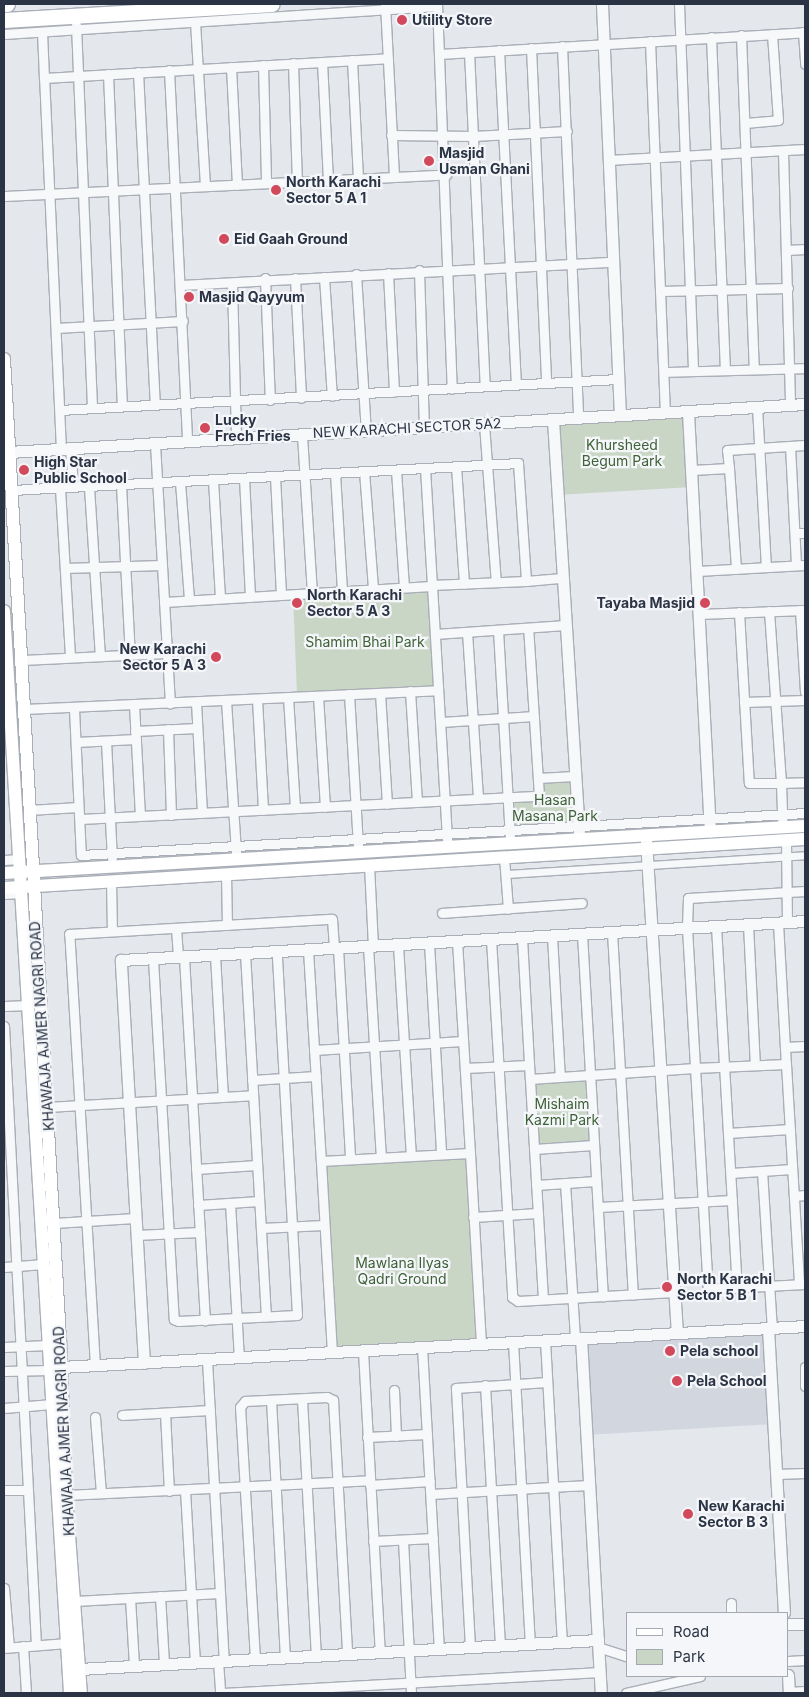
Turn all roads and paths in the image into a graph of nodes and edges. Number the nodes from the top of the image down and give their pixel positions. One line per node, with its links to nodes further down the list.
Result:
1 (272, 4): 7 (main road)
2 (602, 4): 17 (street)
3 (679, 4): 15 (street)
4 (437, 5): 5 (street); 22 (street)
5 (384, 7): 8 (street); 23 (street)
6 (4, 20): 7 (main road)
7 (75, 22): 8 (street); 9 (street); 34 (street)
8 (195, 22): 30 (street)
9 (42, 32): 11 (street); 35 (street)
10 (804, 32): 12 (street); 27 (street)
11 (4, 34)
12 (772, 34): 13 (street); 36 (street)
13 (742, 35): 14 (street); 36 (street)
14 (711, 37): 15 (street); 46 (street)
15 (682, 39): 16 (street); 47 (street)
16 (650, 41): 17 (street); 48 (street)
17 (602, 44): 18 (street); 49 (street)
18 (562, 46): 19 (street); 37 (street)
19 (531, 48): 20 (street); 38 (street)
20 (500, 50): 21 (street); 39 (street)
21 (469, 52): 22 (street); 42 (street)
22 (440, 54): 41 (street)
23 (386, 58): 24 (street); 40 (street)
24 (352, 60): 25 (street); 52 (street)
25 (322, 62): 26 (street); 53 (street)
26 (293, 63): 28 (street); 54 (street)
27 (805, 64)
28 (263, 65): 29 (street); 55 (street)
29 (231, 67): 30 (street); 56 (street)
30 (198, 69): 31 (street); 57 (street)
31 (169, 70): 32 (street); 58 (street)
32 (138, 72): 33 (street); 59 (street)
33 (108, 74): 34 (street); 60 (street)
34 (78, 76): 35 (street); 61 (street)
35 (44, 78): 62 (street)
36 (745, 123): 45 (street)
37 (567, 131): 38 (street); 67 (street)
38 (536, 132): 39 (street); 68 (street)
39 (505, 134): 42 (street); 69 (street)
40 (391, 135): 41 (street); 51 (street)
41 (444, 135): 42 (street); 50 (street)
42 (472, 136): 70 (street)
43 (805, 149): 44 (street)
44 (783, 150): 45 (street); 65 (street)
45 (747, 152): 46 (street); 82 (street)
46 (715, 154): 47 (street); 81 (street)
47 (686, 156): 48 (street); 83 (street)
48 (655, 158): 49 (street); 84 (street)
49 (608, 160): 66 (street)
50 (446, 174): 51 (street); 71 (street)
51 (394, 177): 52 (street)
52 (358, 179): 53 (street)
53 (328, 180): 54 (street)
54 (298, 182): 55 (street)
55 (266, 183): 56 (street)
56 (237, 185): 57 (street)
57 (205, 186): 58 (street)
58 (174, 188): 59 (street); 79 (street)
59 (145, 189): 60 (street); 87 (street)
60 (113, 191): 61 (street); 86 (street)
61 (82, 192): 62 (street); 88 (street)
62 (50, 194): 63 (street); 89 (street)
63 (4, 196)
64 (805, 249): 65 (street)
65 (787, 250): 80 (street)
66 (612, 262): 67 (street); 97 (street)
67 (573, 264): 68 (street); 98 (street)
68 (540, 265): 69 (street); 99 (street)
69 (511, 266): 70 (street); 100 (street)
70 (480, 267): 71 (street); 101 (street)
71 (450, 269): 72 (street); 102 (street)
72 (419, 270): 73 (street); 103 (street)
73 (388, 273): 74 (street); 104 (street)
74 (356, 274): 75 (street); 105 (street)
75 (324, 277): 77 (street); 106 (street)
76 (264, 278): 77 (street); 78 (street); 108 (street)
77 (295, 278): 107 (street)
78 (232, 283): 79 (street); 109 (street)
79 (181, 285): 85 (street)
80 (788, 288): 82 (street); 91 (street)
81 (721, 289): 82 (street); 83 (street); 94 (street)
82 (750, 289): 93 (street)
83 (690, 290): 84 (street); 95 (street)
84 (660, 291): 96 (street)
85 (183, 321): 87 (street); 110 (street)
86 (118, 323): 87 (street); 88 (street); 114 (street)
87 (150, 323): 112 (street)
88 (88, 326): 89 (street); 115 (street)
89 (56, 328): 117 (street)
90 (4, 359): 134 (main road, KHAWAJA AJMER NAGRI ROAD)
91 (789, 368): 92 (street); 93 (street); 113 (street)
92 (805, 368)
93 (754, 369): 94 (street)
94 (725, 370): 95 (street)
95 (693, 371): 96 (street)
96 (664, 372): 118 (street)
97 (618, 379): 98 (street); 120 (street)
98 (576, 382): 99 (street); 121 (street)
99 (546, 383): 100 (street)
100 (516, 385): 101 (street)
101 (485, 386): 102 (street)
102 (452, 389): 103 (street)
103 (423, 391): 104 (street); 124 (street)
104 (394, 392): 105 (street)
105 (364, 394): 106 (street); 125 (street)
106 (332, 396): 107 (street)
107 (301, 398): 108 (street)
108 (270, 400): 109 (street)
109 (236, 402): 110 (street); 127 (street)
110 (186, 404): 112 (street); 128 (street)
111 (805, 404): 113 (street, NEW KARACHI SECTOR 5A2)
112 (155, 405): 114 (street)
113 (790, 405): 116 (street, NEW KARACHI SECTOR 5A2)
114 (122, 406): 115 (street)
115 (92, 407): 117 (street)
116 (757, 407): 119 (street, NEW KARACHI SECTOR 5A2); 132 (street)
117 (60, 410): 133 (street)
118 (665, 412): 119 (street, NEW KARACHI SECTOR 5A2); 120 (street, NEW KARACHI SECTOR 5A2)
119 (688, 412): 140 (street)
120 (620, 415): 121 (street, NEW KARACHI SECTOR 5A2)
121 (578, 418): 122 (street, NEW KARACHI SECTOR 5A2)
122 (553, 420): 123 (street, NEW KARACHI SECTOR 5A2); 165 (street)
123 (484, 424): 124 (street, NEW KARACHI SECTOR 5A2); 135 (street)
124 (424, 427): 125 (street, NEW KARACHI SECTOR 5A2)
125 (366, 431): 126 (street, NEW KARACHI SECTOR 5A2)
126 (302, 435): 127 (street, NEW KARACHI SECTOR 5A2); 143 (street)
127 (236, 439): 128 (street, NEW KARACHI SECTOR 5A2)
128 (187, 442): 129 (street, NEW KARACHI SECTOR 5A2)
129 (155, 444): 133 (street, NEW KARACHI SECTOR 5A2); 148 (street)
130 (805, 445): 131 (street)
131 (790, 446): 132 (street); 154 (street)
132 (760, 448): 138 (street); 161 (street)
133 (66, 449): 134 (street, NEW KARACHI SECTOR 5A2); 152 (street)
134 (9, 452): 153 (main road, KHAWAJA AJMER NAGRI ROAD)
135 (486, 465): 136 (street); 166 (street); 167 (street)
136 (456, 466): 137 (street); 168 (street)
137 (425, 468): 139 (street); 169 (street)
138 (728, 468): 140 (street); 163 (street)
139 (396, 470): 141 (street); 170 (street)
140 (692, 470): 164 (street)
141 (364, 471): 142 (street); 171 (street)
142 (335, 473): 143 (street); 172 (street)
143 (304, 475): 144 (street); 173 (street)
144 (275, 476): 145 (street); 174 (street)
145 (244, 478): 146 (street); 175 (street)
146 (213, 480): 147 (street); 176 (street)
147 (180, 482): 148 (street); 177 (street)
148 (158, 483): 149 (street); 157 (street)
149 (121, 485): 150 (street); 159 (street)
150 (89, 486): 152 (street); 160 (street)
151 (60, 488): 152 (street); 153 (street); 162 (street)
152 (73, 488)
153 (12, 490): 156 (main road, KHAWAJA AJMER NAGRI ROAD)
154 (795, 533): 155 (street); 158 (street)
155 (805, 533)
156 (9, 536): 193 (main road, KHAWAJA AJMER NAGRI ROAD)
157 (162, 565): 159 (street); 178 (street)
158 (801, 565): 161 (street)
159 (125, 566): 160 (street); 190 (street)
160 (94, 567): 162 (street); 191 (street)
161 (766, 567): 163 (street)
162 (65, 568): 192 (street)
163 (736, 569): 164 (street)
164 (697, 571): 183 (street)
165 (562, 578): 166 (street); 184 (street)
166 (526, 581): 167 (street)
167 (496, 582): 168 (street)
168 (464, 584): 169 (street)
169 (432, 586): 170 (street); 188 (street)
170 (404, 587): 171 (street)
171 (373, 589): 172 (street)
172 (342, 591): 173 (street)
173 (312, 593): 174 (street)
174 (281, 595): 175 (street)
175 (250, 597): 176 (street)
176 (220, 598): 177 (street)
177 (189, 600): 178 (street)
178 (164, 602): 189 (street)
179 (802, 610): 181 (street); 196 (street)
180 (4, 611): 258 (main road, KHAWAJA AJMER NAGRI ROAD)
181 (769, 611): 182 (street); 206 (street)
182 (739, 612): 183 (street); 205 (street)
183 (699, 614): 243 (street)
184 (565, 625): 185 (street); 220 (street)
185 (528, 628): 186 (street); 211 (street)
186 (498, 630): 187 (street); 212 (street)
187 (466, 632): 188 (street); 213 (street)
188 (436, 634): 194 (street)
189 (167, 653): 190 (street); 207 (street)
190 (130, 655): 191 (street)
191 (100, 656): 192 (street)
192 (70, 657): 193 (street)
193 (22, 660): 209 (main road, KHAWAJA AJMER NAGRI ROAD)
194 (438, 690): 195 (street); 214 (street)
195 (410, 691): 197 (street); 227 (street)
196 (805, 692)
197 (380, 693): 198 (street); 228 (street)
198 (349, 694): 199 (street); 229 (street)
199 (318, 696): 200 (street); 231 (street)
200 (288, 698): 201 (street); 232 (street)
201 (257, 699): 203 (street); 234 (street)
202 (805, 700): 206 (street)
203 (226, 701): 204 (street); 235 (street)
204 (196, 702): 207 (street); 215 (street)
205 (744, 702): 206 (street); 223 (street)
206 (775, 702): 223 (street)
207 (170, 704): 208 (street)
208 (134, 705): 210 (street); 217 (street)
209 (24, 709): 210 (street); 233 (main road, KHAWAJA AJMER NAGRI ROAD)
210 (74, 709): 219 (street)
211 (534, 716): 212 (street); 221 (street)
212 (503, 719): 213 (street); 224 (street)
213 (472, 721): 214 (street); 225 (street)
214 (440, 722): 226 (street)
215 (197, 728): 216 (street); 236 (street)
216 (168, 729): 217 (street); 238 (street)
217 (135, 735): 218 (street); 239 (street)
218 (106, 741): 219 (street); 240 (street)
219 (76, 742): 230 (street)
220 (574, 776): 221 (street); 246 (street)
221 (538, 778): 224 (street)
222 (805, 782): 223 (street)
223 (780, 783): 242 (street)
224 (507, 798): 225 (street); 245 (street)
225 (478, 799): 226 (street)
226 (446, 801): 227 (street); 250 (street)
227 (417, 802): 228 (street)
228 (387, 804): 229 (street)
229 (356, 805): 231 (street); 252 (street)
230 (78, 807): 233 (street); 241 (street)
231 (325, 807): 232 (street)
232 (295, 808): 234 (street)
233 (29, 810): 263 (main road, KHAWAJA AJMER NAGRI ROAD)
234 (263, 810): 235 (street)
235 (232, 812): 236 (street); 254 (street)
236 (202, 813): 238 (street)
237 (805, 813): 242 (street)
238 (171, 815): 239 (street)
239 (140, 816): 240 (street)
240 (111, 818): 241 (street); 259 (street)
241 (80, 819): 259 (street)
242 (782, 821): 243 (main road); 244 (main road)
243 (710, 825): 246 (street); 247 (main road)
244 (805, 826)
245 (510, 831): 246 (street); 250 (street); 251 (street)
246 (578, 833): 247 (main road); 251 (main road)
247 (645, 835): 253 (street)
248 (805, 839): 249 (main road)
249 (786, 840): 253 (main road); 256 (street)
250 (447, 842): 251 (main road); 252 (main road)
251 (510, 844)
252 (358, 846): 254 (main road)
253 (647, 848): 257 (main road); 262 (street)
254 (236, 853): 259 (main road)
255 (805, 855): 256 (street)
256 (784, 856): 262 (street); 271 (street)
257 (504, 857): 261 (main road); 266 (street)
258 (19, 859): 260 (street); 263 (main road, KHAWAJA AJMER NAGRI ROAD)
259 (112, 859): 263 (main road)
260 (4, 860)
261 (369, 865): 265 (main road); 293 (street)
262 (649, 867): 266 (street); 283 (street)
263 (26, 872): 264 (main road); 269 (main road, KHAWAJA AJMER NAGRI ROAD)
264 (4, 873)
265 (226, 874): 267 (main road); 279 (street)
266 (506, 874): 274 (street)
267 (111, 880): 269 (main road); 284 (street)
268 (4, 888): 269 (main road)
269 (25, 889): 272 (street); 301 (main road, KHAWAJA AJMER NAGRI ROAD); 333 (main road, KHAWAJA AJMER NAGRI ROAD)
270 (805, 891): 271 (street)
271 (787, 892): 277 (street); 282 (street)
272 (4, 894)
273 (582, 904): 274 (street)
274 (508, 909): 275 (street)
275 (442, 913)
276 (805, 921): 277 (street)
277 (783, 922): 278 (street); 309 (street)
278 (748, 924): 280 (street); 314 (street)
279 (227, 925): 281 (street); 294 (street)
280 (716, 926): 282 (street); 318 (street)
281 (176, 928): 284 (street); 299 (street)
282 (687, 928): 283 (street); 317 (street)
283 (653, 930): 285 (street); 319 (street)
284 (112, 931): 332 (street)
285 (612, 932): 286 (street); 320 (street)
286 (582, 934): 287 (street); 321 (street)
287 (552, 936): 288 (street); 323 (street)
288 (522, 938): 289 (street); 312 (street)
289 (491, 939): 290 (street); 315 (street)
290 (457, 941): 291 (street); 304 (street)
291 (429, 943): 292 (street); 305 (street)
292 (398, 945): 293 (street); 306 (street)
293 (371, 946): 294 (street); 307 (street)
294 (336, 948): 295 (street); 310 (street)
295 (308, 950): 296 (street); 311 (street)
296 (277, 952): 297 (street); 324 (street)
297 (245, 954): 298 (street); 326 (street)
298 (215, 955): 299 (street); 328 (street)
299 (181, 957): 300 (street); 329 (street)
300 (153, 959): 330 (street); 331 (street)
301 (30, 1005): 302 (street); 375 (main road, KHAWAJA AJMER NAGRI ROAD)
302 (4, 1006)
303 (4, 1026): 334 (street)
304 (463, 1041): 305 (street); 316 (street)
305 (435, 1043): 306 (street); 340 (street)
306 (404, 1045): 307 (street); 341 (street)
307 (374, 1046): 310 (street); 342 (street)
308 (805, 1046): 309 (street)
309 (785, 1047): 313 (street)
310 (344, 1048): 311 (street); 343 (street)
311 (314, 1050): 322 (street)
312 (529, 1064): 315 (street); 325 (street)
313 (786, 1064): 314 (street); 335 (street)
314 (755, 1065): 318 (street)
315 (498, 1066): 316 (street); 364 (street)
316 (465, 1068): 339 (street)
317 (695, 1068): 318 (street); 319 (street); 357 (street)
318 (725, 1068): 336 (street)
319 (661, 1071): 320 (street); 359 (street)
320 (620, 1074): 321 (street); 361 (street)
321 (590, 1075): 323 (street); 337 (street)
322 (316, 1076): 324 (street); 344 (street)
323 (560, 1077): 325 (street)
324 (284, 1078): 326 (street); 370 (street)
325 (530, 1079): 338 (street)
326 (252, 1080): 327 (street)
327 (253, 1095): 328 (street); 345 (street)
328 (223, 1097): 329 (street)
329 (192, 1099): 330 (street); 346 (street)
330 (162, 1101): 331 (street); 373 (street)
331 (128, 1102): 332 (street); 366 (street)
332 (80, 1105): 333 (street); 367 (street)
333 (47, 1107): 368 (main road, KHAWAJA AJMER NAGRI ROAD)
334 (6, 1127): 376 (street)
335 (790, 1129): 336 (street); 347 (street)
336 (728, 1133): 349 (street)
337 (594, 1145): 338 (street); 350 (street)
338 (534, 1149): 352 (street)
339 (470, 1153): 340 (street); 365 (street)
340 (441, 1154): 341 (street)
341 (410, 1156): 342 (street)
342 (381, 1158): 343 (street)
343 (350, 1160): 344 (street)
344 (321, 1161): 369 (street)
345 (257, 1166): 346 (street); 356 (street)
346 (196, 1169): 360 (street)
347 (792, 1169): 348 (street); 354 (street)
348 (762, 1171): 349 (street); 379 (street)
349 (731, 1173): 355 (street)
350 (596, 1181): 351 (street); 362 (street)
351 (565, 1183): 352 (street); 385 (street)
352 (536, 1184): 363 (street)
353 (805, 1195): 354 (street)
354 (794, 1196): 378 (street)
355 (732, 1200): 357 (street); 380 (street)
356 (260, 1201): 358 (street); 371 (street)
357 (702, 1201): 359 (street); 380 (street)
358 (230, 1203): 360 (street); 388 (street)
359 (669, 1203): 361 (street); 382 (street)
360 (198, 1205): 372 (street)
361 (628, 1206): 362 (street); 383 (street)
362 (598, 1207): 384 (street)
363 (538, 1213): 364 (street); 386 (street)
364 (507, 1215): 365 (street); 386 (street)
365 (473, 1217): 396 (street)
366 (135, 1218): 367 (street); 374 (street)
367 (86, 1221): 368 (street); 406 (street)
368 (54, 1223): 381 (main road, KHAWAJA AJMER NAGRI ROAD)
369 (324, 1225): 370 (street); 402 (street)
370 (293, 1226): 371 (street); 387 (street)
371 (261, 1228): 387 (street)
372 (200, 1232): 373 (street); 389 (street)
373 (169, 1234): 374 (street); 389 (street)
374 (136, 1235): 405 (street)
375 (44, 1264): 376 (street); 381 (main road, KHAWAJA AJMER NAGRI ROAD)
376 (16, 1266): 377 (street); 398 (street)
377 (4, 1267)
378 (802, 1284): 379 (street)
379 (769, 1286): 380 (street); 391 (street)
380 (737, 1288)
381 (52, 1292): 397 (main road, KHAWAJA AJMER NAGRI ROAD); 408 (main road, KHAWAJA AJMER NAGRI ROAD)
382 (674, 1292): 383 (street); 392 (street)
383 (633, 1294): 384 (street)
384 (603, 1296): 385 (street)
385 (572, 1298): 386 (street); 393 (street)
386 (543, 1299)
387 (266, 1316): 388 (street)
388 (237, 1318): 389 (street); 403 (street)
389 (205, 1320)
390 (805, 1326): 391 (street)
391 (770, 1328): 392 (street); 430 (street)
392 (677, 1333): 393 (street)
393 (578, 1339): 394 (street); 436 (street)
394 (544, 1340): 395 (street); 411 (street)
395 (513, 1342): 396 (street); 412 (street)
396 (481, 1344): 400 (street)
397 (48, 1345): 398 (street); 408 (main road, KHAWAJA AJMER NAGRI ROAD)
398 (20, 1346): 399 (street); 410 (street)
399 (4, 1347)
400 (422, 1348): 401 (street); 426 (street)
401 (363, 1351): 402 (street); 428 (street)
402 (332, 1352): 403 (street)
403 (239, 1358): 404 (street)
404 (207, 1360): 405 (street); 421 (street)
405 (144, 1363): 406 (street)
406 (95, 1366): 408 (street)
407 (805, 1367): 414 (street)
408 (55, 1368): 410 (street); 418 (main road, KHAWAJA AJMER NAGRI ROAD); 425 (main road, KHAWAJA AJMER NAGRI ROAD)
409 (4, 1371): 410 (street)
410 (22, 1371): 419 (street)
411 (547, 1382): 412 (street); 438 (street)
412 (515, 1384): 413 (street); 440 (street)
413 (485, 1386): 445 (street); 446 (street)
414 (805, 1386)
415 (394, 1390): 427 (street)
416 (302, 1399): 417 (street); 432 (street); 434 (street)
417 (271, 1400): 435 (street); 437 (street)
418 (52, 1404): 419 (street); 425 (main road, KHAWAJA AJMER NAGRI ROAD)
419 (24, 1407): 420 (street); 442 (street)
420 (4, 1408)
421 (210, 1410): 422 (street); 439 (street)
422 (165, 1413): 423 (street); 444 (street)
423 (122, 1415)
424 (95, 1417): 447 (street)
425 (58, 1428): 449 (main road, KHAWAJA AJMER NAGRI ROAD); 465 (main road, KHAWAJA AJMER NAGRI ROAD)
426 (427, 1434): 427 (street); 431 (street)
427 (396, 1436): 428 (street)
428 (368, 1437): 433 (street)
429 (805, 1473): 430 (street)
430 (776, 1474): 461 (street)
431 (430, 1481): 433 (street); 448 (street)
432 (337, 1482): 433 (street); 434 (street); 476 (street)
433 (370, 1482): 452 (street)
434 (306, 1483): 435 (street); 477 (street)
435 (275, 1485): 437 (street); 479 (street)
436 (589, 1485): 438 (street); 466 (street)
437 (245, 1487): 439 (street); 480 (street)
438 (553, 1487): 440 (street); 464 (street)
439 (214, 1488): 443 (street); 454 (street)
440 (521, 1489): 445 (street); 467 (street)
441 (4, 1490): 442 (street)
442 (26, 1490): 468 (street)
443 (185, 1490): 444 (street); 455 (street)
444 (169, 1491): 447 (street)
445 (491, 1491): 446 (street); 469 (street)
446 (461, 1492): 448 (street); 472 (street)
447 (101, 1494): 449 (street)
448 (430, 1494): 450 (street)
449 (66, 1495): 458 (main road, KHAWAJA AJMER NAGRI ROAD)
450 (433, 1538): 451 (street); 473 (street)
451 (403, 1540): 452 (street); 474 (street)
452 (374, 1541): 475 (street)
453 (4, 1588): 471 (street)
454 (220, 1593): 455 (street); 482 (street)
455 (191, 1594): 456 (street); 484 (street)
456 (160, 1596): 457 (street); 485 (street)
457 (130, 1598): 458 (street); 486 (street)
458 (75, 1601): 487 (main road, KHAWAJA AJMER NAGRI ROAD)
459 (731, 1603): 460 (street)
460 (731, 1612)
461 (784, 1612)
462 (789, 1624): 463 (street)
463 (805, 1624)
464 (562, 1642): 466 (street); 467 (street)
465 (67, 1643): 468 (street); 494 (main road, KHAWAJA AJMER NAGRI ROAD)
466 (598, 1643): 478 (street); 488 (street)
467 (530, 1644): 469 (street)
468 (36, 1645): 470 (street)
469 (500, 1645): 472 (street)
470 (23, 1646): 471 (street); 493 (street)
471 (6, 1647)
472 (470, 1647): 473 (street)
473 (440, 1649): 474 (street)
474 (409, 1650): 475 (street); 491 (street)
475 (380, 1652): 476 (street)
476 (347, 1654): 477 (street)
477 (316, 1656): 479 (street)
478 (626, 1656)
479 (285, 1657): 480 (street)
480 (254, 1659): 482 (street)
481 (805, 1660): 483 (street)
482 (221, 1661): 484 (street); 496 (street)
483 (789, 1661)
484 (195, 1662): 485 (street)
485 (164, 1664): 486 (street)
486 (134, 1666): 487 (street)
487 (79, 1669): 495 (main road, KHAWAJA AJMER NAGRI ROAD)
488 (600, 1672): 491 (street); 498 (street)
489 (687, 1677): 499 (street)
490 (788, 1677): 500 (street)
491 (411, 1682): 496 (street); 497 (street)
492 (805, 1691): 500 (street)
493 (26, 1693)
494 (70, 1693)
495 (81, 1693)
496 (222, 1693)
497 (412, 1693)
498 (601, 1693)
499 (626, 1693)
500 (789, 1693)

